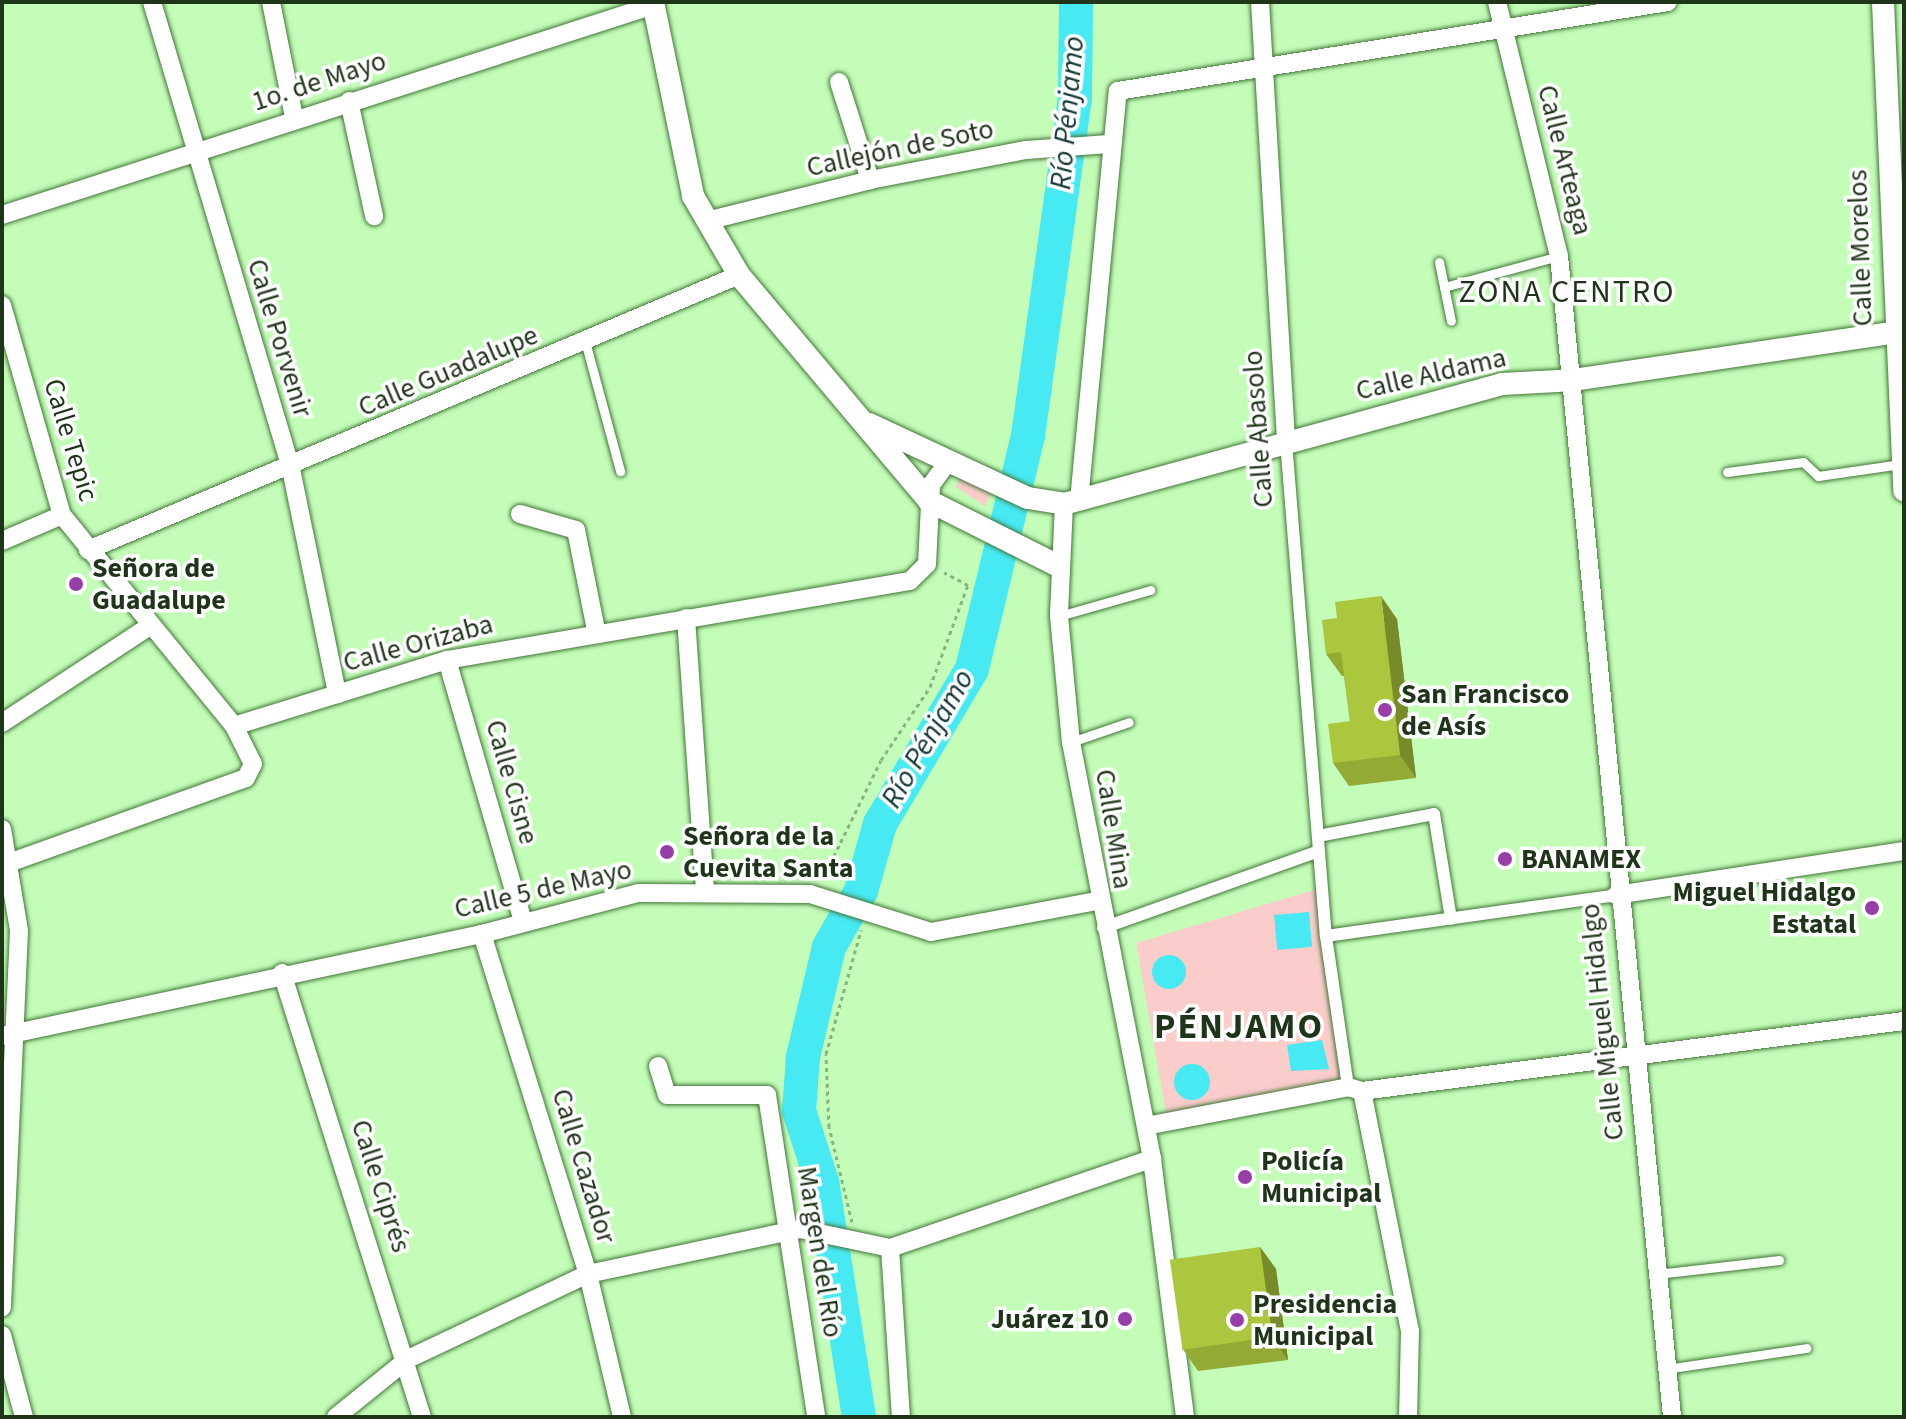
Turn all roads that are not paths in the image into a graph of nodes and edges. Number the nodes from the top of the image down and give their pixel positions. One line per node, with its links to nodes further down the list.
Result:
1 (152, 2): 14 (street, Calle Porvenir)
2 (271, 2): 12 (street)
3 (1260, 2): 9 (street, Calle Abasolo)
4 (1497, 2): 8 (street, Calle Arteaga)
5 (1668, 2): 8 (street)
6 (1883, 2): 25 (street, Calle Morelos)
7 (654, 3): 11 (street, 1o. de Mayo); 18 (street)
8 (1503, 26): 9 (street); 19 (street, Calle Arteaga)
9 (1266, 68): 13 (street, Calle Mina); 29 (street, Calle Abasolo)
10 (839, 82): 15 (street)
11 (349, 101): 12 (street, 1o. de Mayo); 17 (street)
12 (294, 117): 14 (street, 1o. de Mayo)
13 (1109, 144): 15 (street, Callejón de Soto); 37 (street, Calle Mina)
14 (193, 153): 16 (street, 1o. de Mayo); 32 (street, Calle Porvenir)
15 (870, 180): 18 (street, Callejón de Soto)
16 (2, 215)
17 (374, 216)
18 (706, 221): 21 (street)
19 (1559, 256): 22 (lane); 27 (street, Calle Arteaga)
20 (1439, 262): 22 (lane)
21 (739, 275): 26 (street, Calle Guadalupe); 28 (street)
22 (1444, 287): 24 (lane)
23 (2, 305): 39 (street, Calle Tepic)
24 (1451, 321)
25 (1898, 332): 27 (street, Calle Aldama); 31 (street, Calle Morelos)
26 (585, 341): 32 (street, Calle Guadalupe); 33 (lane)
27 (1573, 380): 29 (street, Calle Aldama); 60 (street, Calle Miguel Hidalgo)
28 (869, 424): 30 (street, Calle Aldama); 36 (street)
29 (1286, 441): 37 (street, Calle Aldama); 55 (street, Calle Abasolo)
30 (957, 463): 36 (street); 37 (street, Calle Aldama)
31 (1901, 464): 34 (lane); 35 (street, Calle Morelos)
32 (291, 469): 41 (street, Calle Guadalupe); 49 (street, Calle Porvenir)
33 (620, 471)
34 (1727, 472)
35 (1904, 491)
36 (929, 501): 42 (street); 45 (street, Calle Orizaba)
37 (1072, 503): 42 (street, Calle Mina)
38 (520, 514): 47 (street)
39 (62, 515): 40 (street); 41 (street, Calle Tepic)
40 (2, 541)
41 (88, 550): 46 (street, Calle Tepic)
42 (1058, 566): 44 (street, Calle Mina)
43 (1150, 590): 44 (lane)
44 (1059, 616): 53 (street, Calle Mina)
45 (686, 618): 47 (street, Calle Orizaba); 59 (street)
46 (148, 627): 51 (street); 52 (street, Calle Tepic)
47 (596, 630): 48 (street, Calle Orizaba)
48 (447, 660): 49 (street, Calle Orizaba); 63 (street, Calle Cisne)
49 (337, 694): 52 (street, Calle Orizaba)
50 (1129, 722): 53 (lane)
51 (2, 723)
52 (234, 726): 58 (street)
53 (1071, 742): 61 (street, Calle Mina)
54 (2, 829): 58 (street)
55 (1318, 836): 56 (street, Calle Abasolo); 62 (street)
56 (1319, 851): 64 (street); 66 (street, Calle Abasolo)
57 (1904, 851): 60 (street)
58 (11, 862): 69 (street)
59 (705, 890): 61 (street, Calle 5 de Mayo); 63 (street, Calle 5 de Mayo)
60 (1616, 895): 62 (street); 70 (street, Calle Miguel Hidalgo)
61 (1097, 901): 64 (street, Calle Mina)
62 (1451, 919): 66 (street)
63 (523, 921): 65 (street, Calle 5 de Mayo)
64 (1103, 928): 73 (street, Calle Mina)
65 (482, 934): 67 (street, Calle 5 de Mayo); 79 (street, Calle Cazador)
66 (1326, 936): 72 (street, Calle Abasolo)
67 (282, 973): 69 (street, Calle 5 de Mayo); 84 (street, Calle Ciprés)
68 (1904, 1021): 70 (street)
69 (7, 1035): 75 (street)
70 (1634, 1058): 72 (street); 80 (street, Calle Miguel Hidalgo)
71 (658, 1066): 76 (street, Margen del Río)
72 (1355, 1089): 73 (street); 93 (street)
73 (1146, 1126): 74 (street, Calle Mina)
74 (1152, 1159): 77 (street); 92 (street, Calle Mina)
75 (6, 1209): 81 (street)
76 (795, 1230): 77 (street); 79 (street); 90 (street, Margen del Río)
77 (890, 1248): 91 (street)
78 (1779, 1260): 80 (lane)
79 (588, 1274): 84 (street); 89 (street, Calle Cazador)
80 (1657, 1274): 85 (street, Calle Miguel Hidalgo)
81 (2, 1308)
82 (2, 1335): 86 (street)
83 (1806, 1348): 85 (lane)
84 (408, 1359): 87 (street); 88 (street, Calle Ciprés)
85 (1666, 1369): 94 (street, Calle Miguel Hidalgo)
86 (24, 1417)
87 (336, 1417)
88 (422, 1417)
89 (622, 1417)
90 (816, 1417)
91 (901, 1417)
92 (1185, 1417)
93 (1408, 1417)
94 (1672, 1417)

